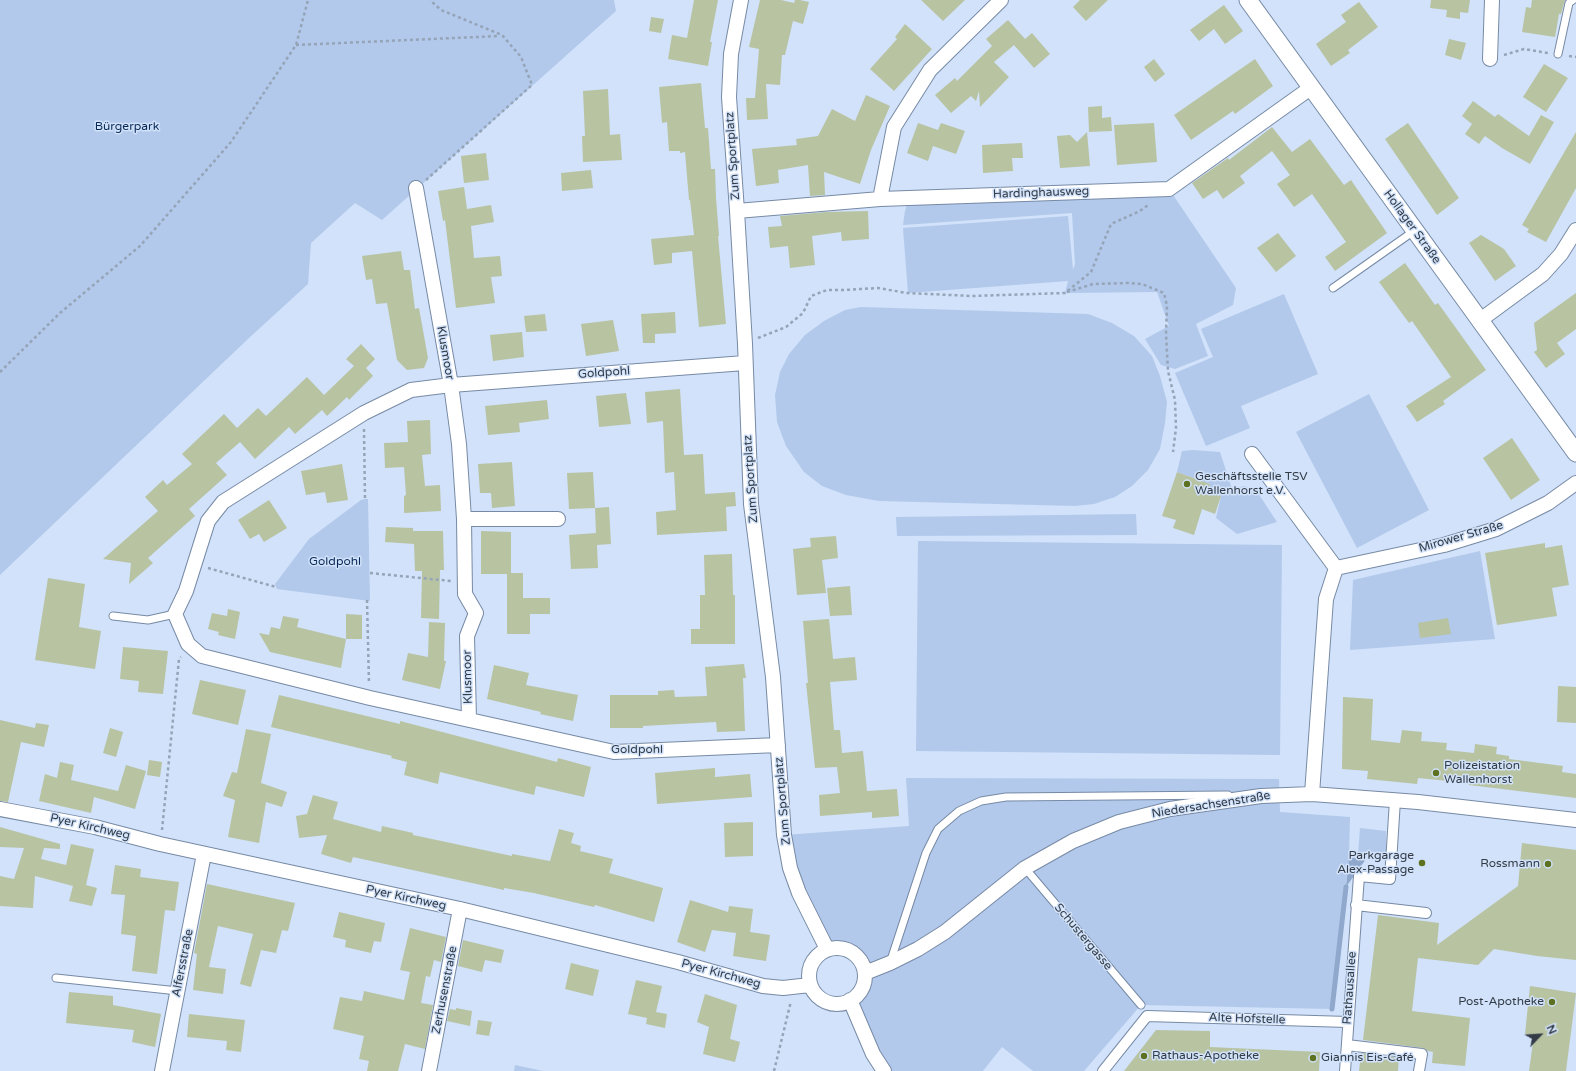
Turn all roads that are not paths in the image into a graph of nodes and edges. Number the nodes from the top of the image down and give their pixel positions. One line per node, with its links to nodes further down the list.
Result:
1 (741, 0): 11 (street, Zum Sportplatz)
2 (1001, 0): 10 (street)
3 (1248, 0): 8 (street, Hollager Straße)
4 (1492, 0): 7 (street)
5 (1573, 0): 6 (lane)
6 (1558, 54)
7 (1490, 59)
8 (1312, 87): 10 (street, Hardinghausweg); 13 (street, Hollager Straße)
9 (416, 188): 17 (street, Klusmoor)
10 (880, 199): 11 (street, Hardinghausweg)
11 (737, 211): 16 (street, Zum Sportplatz)
12 (1576, 230): 15 (street)
13 (1414, 231): 14 (lane); 15 (street, Hollager Straße)
14 (1333, 288)
15 (1479, 321): 18 (street, Hollager Straße)
16 (745, 363): 17 (street, Goldpohl); 27 (street, Zum Sportplatz)
17 (451, 385): 21 (street, Klusmoor); 24 (street, Goldpohl)
18 (1576, 453)
19 (1252, 454): 23 (street)
20 (1576, 483): 23 (street, Mirower Straße)
21 (464, 519): 22 (street); 26 (street, Klusmoor)
22 (558, 519)
23 (1336, 568): 28 (street)
24 (175, 614): 25 (lane); 26 (street, Goldpohl)
25 (114, 616)
26 (469, 720): 27 (street, Goldpohl)
27 (778, 745): 37 (street, Zum Sportplatz)
28 (1312, 794): 29 (street, Niedersachsenstraße); 33 (street, Niedersachsenstraße); 38 (lane)
29 (1395, 800): 31 (street, Niedersachsenstraße); 34 (street, Rathausallee)
30 (0, 809): 32 (street, Pyer Kirchweg)
31 (1576, 820)
32 (204, 854): 35 (street, Pyer Kirchweg); 42 (street, Alfersstraße)
33 (1025, 868): 38 (street, Niedersachsenstraße); 44 (lane, Schustergasse)
34 (1356, 905): 36 (street); 45 (street, Rathausallee)
35 (460, 909): 41 (street, Pyer Kirchweg); 48 (street, Zerhusenstraße)
36 (1426, 913)
37 (827, 950): 39 (street); 41 (street)
38 (890, 963): 39 (street, Niedersachsenstraße)
39 (865, 973): 43 (street)
40 (56, 978): 42 (lane)
41 (810, 985): 43 (street)
42 (178, 991): 47 (street, Alfersstraße)
43 (850, 1000): 49 (street)
44 (1141, 1005)
45 (1348, 1022): 46 (street, Rathausallee); 50 (street, Alte Hofstelle)
46 (1347, 1045): 51 (street, Rathausallee); 52 (street)
47 (162, 1071)
48 (429, 1071)
49 (884, 1071)
50 (1103, 1071)
51 (1345, 1071)
52 (1419, 1071)

